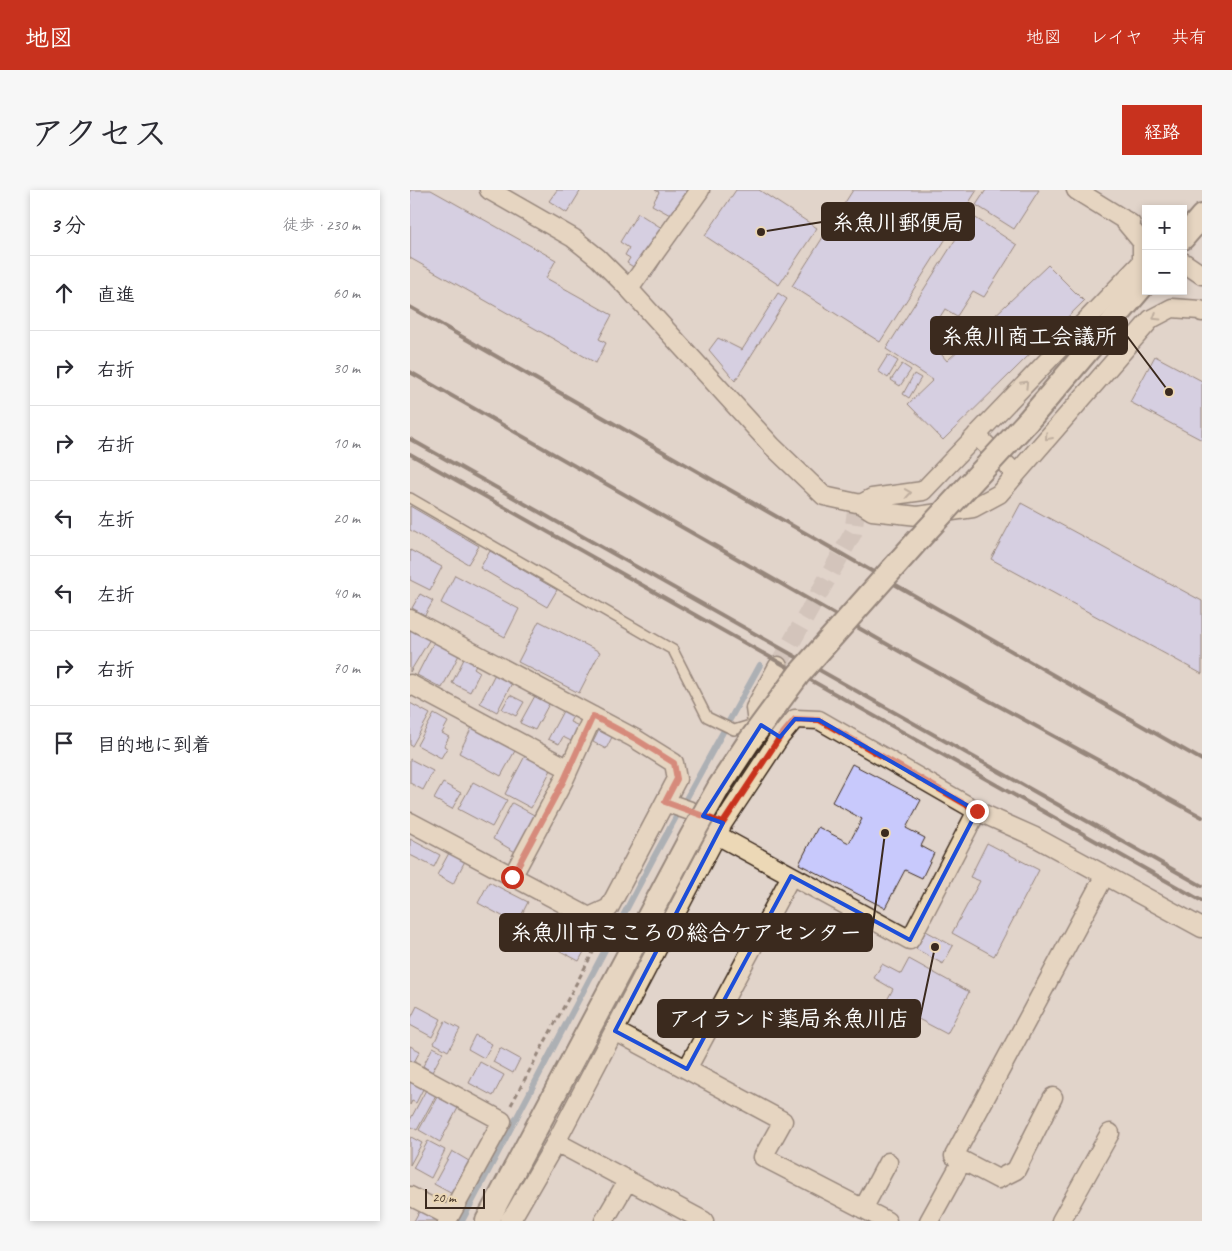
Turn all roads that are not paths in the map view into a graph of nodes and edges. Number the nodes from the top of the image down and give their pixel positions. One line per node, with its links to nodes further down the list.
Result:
1 (489, 190): 11 (street)
2 (700, 190): 11 (street)
3 (1076, 190): 5 (street)
4 (1202, 216): 7 (street)
5 (1122, 218): 6 (street); 13 (street, one-way to 5)
6 (1142, 232)
7 (1187, 233)
8 (1187, 265): 9 (street)
9 (1202, 275)
10 (1142, 287): 45 (street, bridge)
11 (630, 289): 16 (street)
12 (1202, 312): 14 (street, one-way to 14)
13 (976, 435): 14 (street); 16 (street, one-way to 13)
14 (1016, 474): 16 (street)
15 (410, 498): 21 (lane)
16 (861, 504)
17 (410, 619): 20 (street)
18 (778, 666): 21 (street)
19 (410, 684): 23 (street)
20 (593, 716): 23 (street); 24 (street)
21 (757, 723): 22 (street)
22 (780, 737): 25 (street); 27 (street)
23 (568, 768): 30 (street)
24 (665, 802): 27 (street); 30 (street)
25 (977, 811): 28 (street); 29 (street)
26 (410, 822): 30 (street)
27 (720, 829): 29 (street); 32 (street)
28 (1104, 875): 31 (street); 38 (street)
29 (791, 876): 33 (street)
30 (512, 877)
31 (1202, 928)
32 (615, 1031): 33 (street); 37 (street)
33 (686, 1069): 42 (street)
34 (410, 1071): 44 (street)
35 (1053, 1097): 38 (street)
36 (1110, 1132): 51 (street)
37 (556, 1142): 40 (street); 46 (street)
38 (962, 1161): 50 (street)
39 (888, 1162): 42 (street)
40 (628, 1180): 43 (street); 47 (street)
41 (410, 1196): 44 (street)
42 (863, 1209): 49 (street)
43 (677, 1215): 48 (street)
44 (448, 1219)
45 (487, 1221)
46 (509, 1221)
47 (604, 1221)
48 (704, 1221)
49 (887, 1221)
50 (929, 1221)
51 (1061, 1221)

